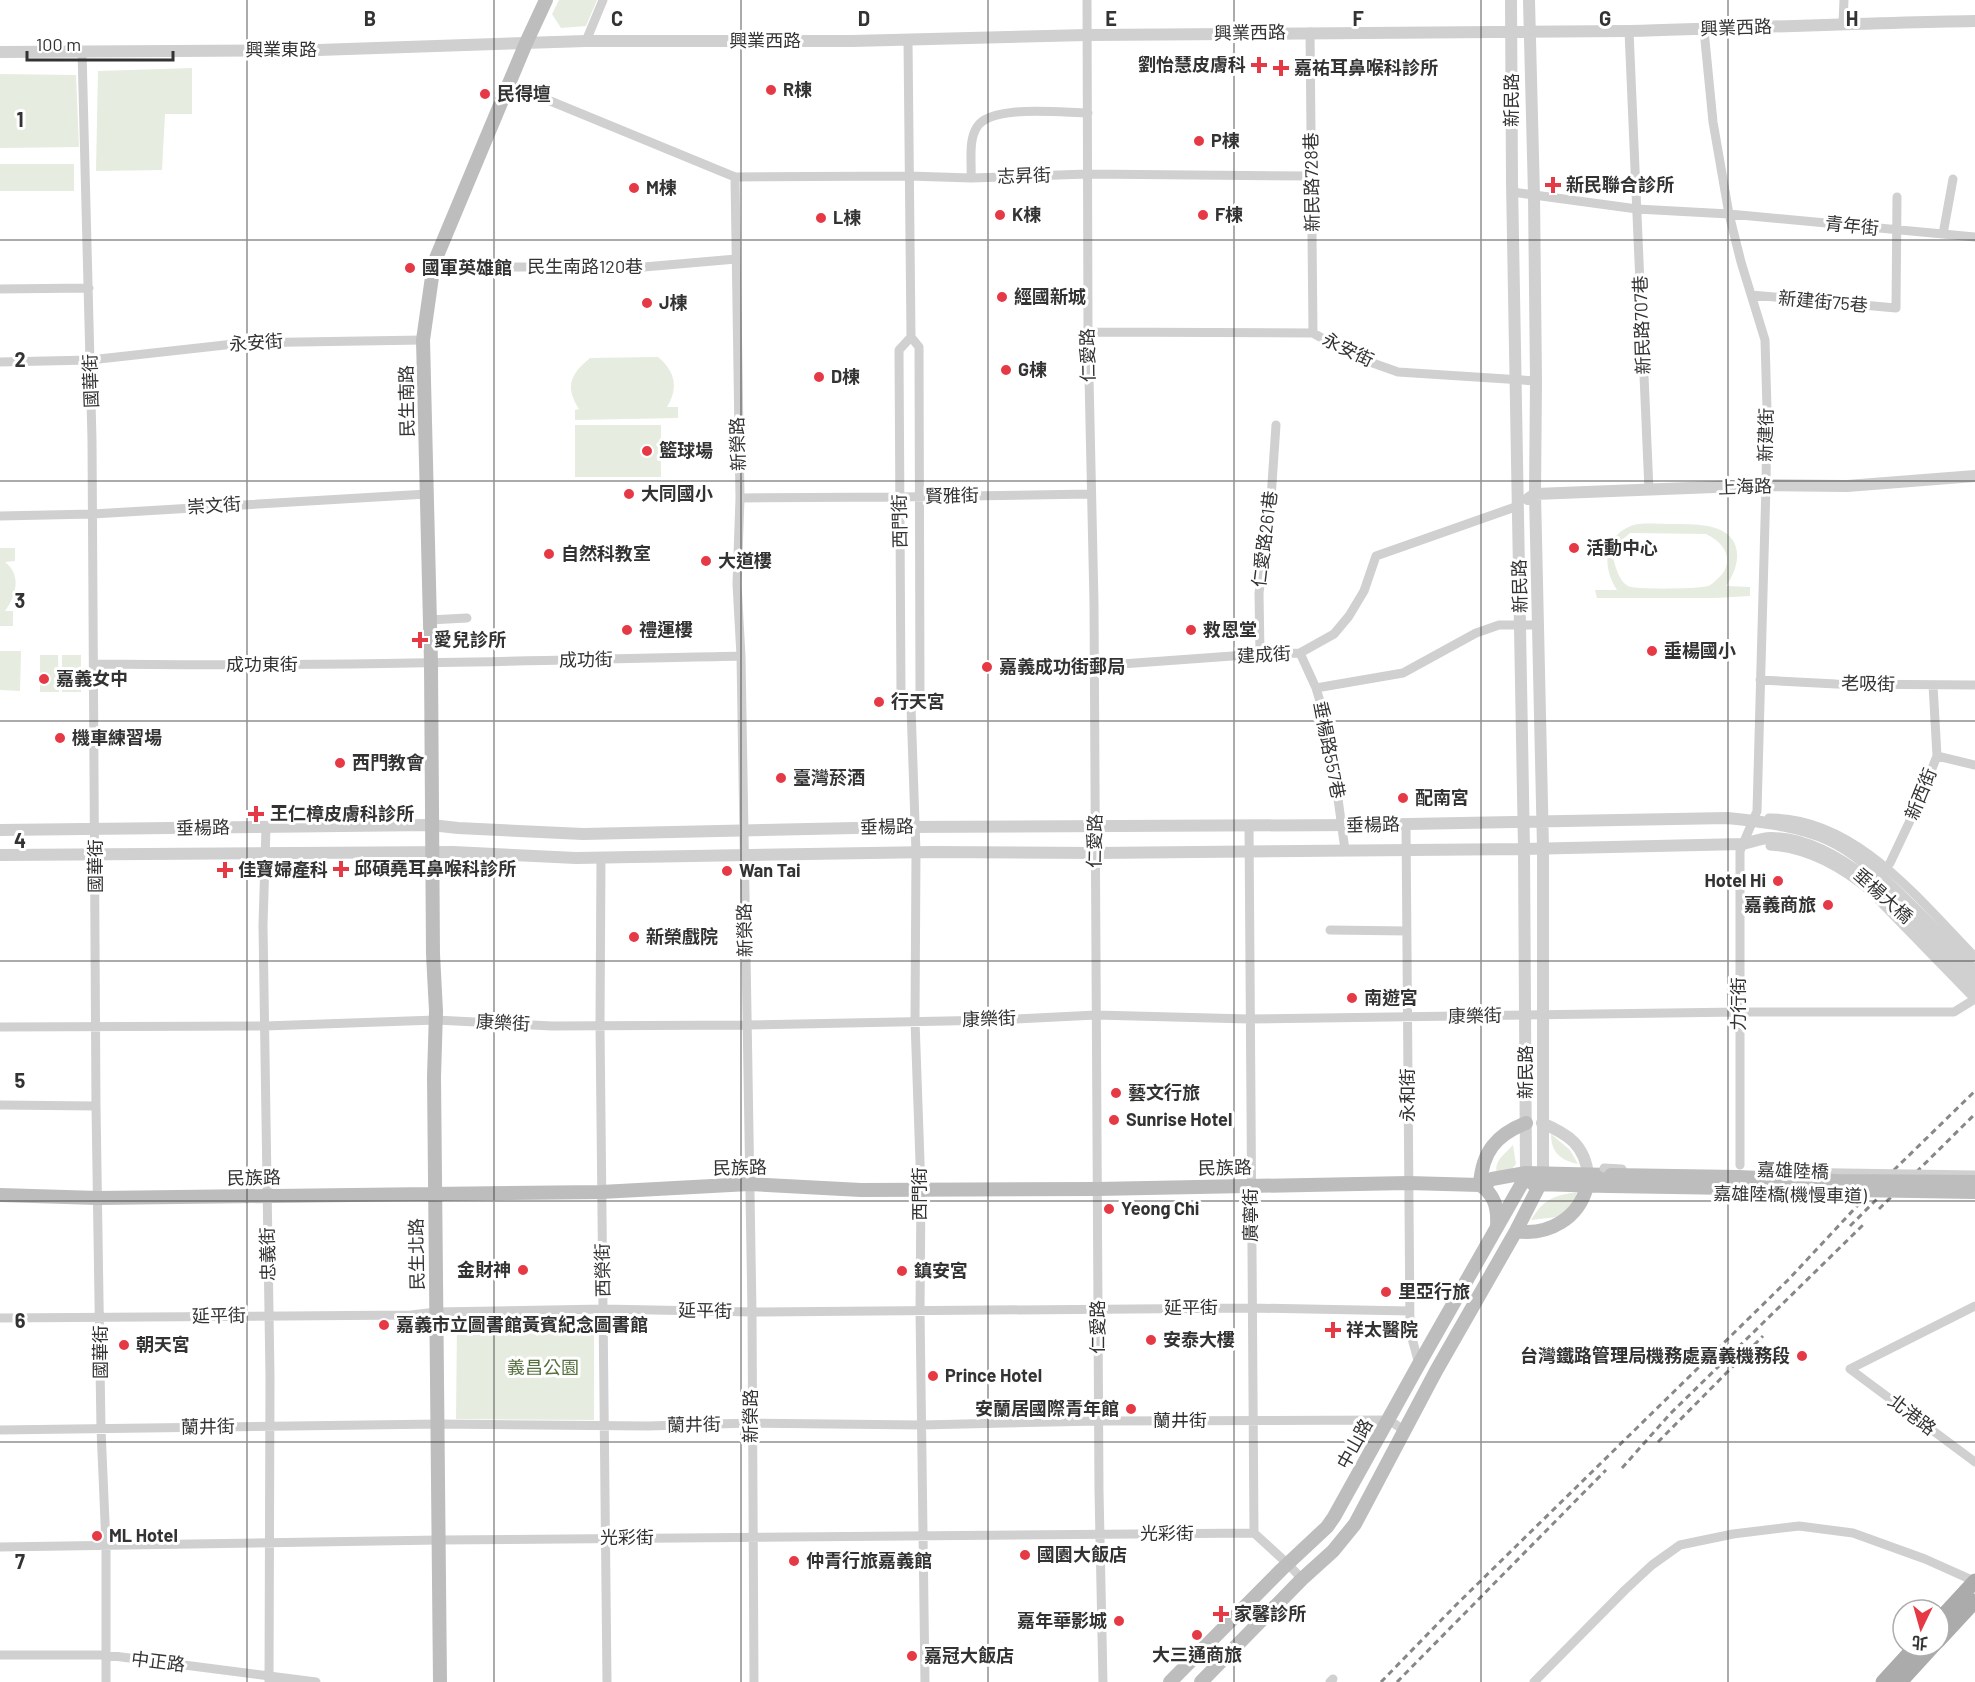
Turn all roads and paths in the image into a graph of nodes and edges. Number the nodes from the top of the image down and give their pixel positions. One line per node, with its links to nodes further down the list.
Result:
1 (546, 0): 17 (main road, 民生南路)
2 (603, 0): 16 (street)
3 (1087, 0): 14 (street, 仁愛路)
4 (1511, 0): 12 (street, 新民路)
5 (1530, 0): 13 (street, 新民路)
6 (1844, 0): 8 (street)
7 (1975, 21): 8 (street, 興業西路)
8 (1843, 23): 9 (street, 興業西路)
9 (1704, 30): 10 (street, 興業西路); 32 (street, 新建街)
10 (1629, 31): 13 (street, 興業西路); 31 (street, 新民路707巷)
11 (1310, 32): 12 (street, 興業西路); 14 (street, 興業西路); 24 (street, 新民路728巷)
12 (1512, 32): 13 (street, 興業西路); 28 (street, 新民路)
13 (1530, 32): 29 (street, 新民路)
14 (1087, 34): 15 (street, 興業西路); 21 (street, 仁愛路)
15 (908, 40): 16 (street, 興業西路); 23 (street, 西門街)
16 (586, 41): 17 (street, 興業西路)
17 (526, 43): 18 (street, 興業東路); 20 (main road, 民生南路)
18 (82, 51): 19 (street, 興業東路); 38 (street, 國華街)
19 (0, 52)
20 (509, 84): 25 (street); 37 (main road, 民生南路)
21 (1088, 113): 22 (street, 仁愛路); 26 (street)
22 (1087, 174): 24 (street, 志昇街); 26 (street, 志昇街); 41 (street, 仁愛路)
23 (909, 176): 25 (street, 志昇街); 26 (street, 志昇街); 43 (street, 西門街)
24 (1312, 176): 42 (street, 新民路728巷)
25 (735, 177): 36 (street, 新榮路)
26 (971, 178)
27 (1953, 179): 34 (street)
28 (1512, 192): 29 (street); 47 (street, 新民路)
29 (1534, 195): 31 (street); 48 (street, 新民路)
30 (1897, 197): 33 (street)
31 (1637, 208): 32 (street); 52 (street, 新民路707巷)
32 (1730, 214): 33 (street, 青年街); 40 (street, 新建街)
33 (1896, 231): 34 (street, 青年街); 40 (street, 新建街75巷)
34 (1943, 234): 35 (street, 青年街)
35 (1975, 237)
36 (736, 259): 37 (street, 民生南路120巷); 58 (street, 新榮路)
37 (434, 263): 44 (main road, 民生南路)
38 (89, 288): 39 (street); 45 (street, 國華街)
39 (0, 289)
40 (1751, 296): 51 (street, 新建街)
41 (1088, 332): 42 (street, 永安街); 54 (street, 仁愛路)
42 (1313, 333): 47 (street, 永安街)
43 (911, 337): 56 (street, 西門街); 57 (street, 西門街)
44 (423, 340): 45 (street, 永安街); 53 (main road, 民生南路)
45 (90, 360): 46 (street, 永安街); 60 (street, 國華街)
46 (0, 362)
47 (1516, 380): 48 (street, 永安街); 59 (street, 新民路)
48 (1536, 381): 55 (street, 新民路)
49 (1276, 424): 67 (street, 仁愛路261巷)
50 (1975, 476): 51 (street, 上海路)
51 (1766, 485): 52 (street, 上海路); 72 (street, 新建街)
52 (1649, 490): 55 (street, 上海路)
53 (427, 494): 60 (street, 崇文街); 63 (main road, 民生南路)
54 (1091, 494): 57 (street, 賢雅街); 71 (street, 仁愛路)
55 (1535, 494): 59 (street); 65 (street, 新民路)
56 (900, 497): 57 (street, 賢雅街); 58 (street, 賢雅街); 76 (street, 西門街)
57 (919, 497): 76 (street, 西門街)
58 (740, 498): 68 (street, 新榮路)
59 (1518, 506): 64 (street, 新民路); 66 (street, 建成街)
60 (93, 514): 61 (street, 崇文街); 69 (street, 國華街)
61 (0, 516)
62 (466, 618): 63 (street)
63 (429, 620): 70 (main road, 民生南路)
64 (1521, 624): 65 (street); 75 (street); 81 (street, 新民路)
65 (1538, 625): 82 (street, 新民路)
66 (1300, 653): 67 (street, 建成街); 75 (street, 垂楊路557巷)
67 (1260, 654): 71 (street, 建成街)
68 (741, 656): 70 (street, 成功街); 92 (street, 新榮路)
69 (94, 664): 70 (street, 成功東街); 90 (street, 國華街)
70 (431, 664): 84 (main road, 民生南路)
71 (1094, 666): 85 (street, 仁愛路)
72 (1761, 680): 73 (street, 老吸街); 79 (street, 新建街)
73 (1933, 685): 74 (street, 老吸街); 77 (street, 新西街)
74 (1975, 685)
75 (1316, 688): 87 (street, 垂楊路557巷)
76 (911, 707): 88 (street, 西門街)
77 (1936, 756): 78 (street); 108 (street, 新西街)
78 (1975, 765)
79 (1753, 821): 80 (street, 垂楊路); 82 (street, 垂楊路); 94 (street, 新建街)
80 (1772, 821): 111 (street); 112 (street, 垂楊大橋)
81 (1523, 822): 82 (street, 垂楊路); 83 (street, 垂楊路); 97 (street, 新民路)
82 (1542, 822): 95 (street, 新民路)
83 (1406, 824): 87 (street, 垂楊路); 96 (street, 永和街)
84 (431, 825): 89 (street, 垂楊路); 92 (street, 垂楊路); 100 (main road, 民生北路)
85 (1096, 825): 86 (street, 垂楊路); 88 (street, 垂楊路); 103 (street, 仁愛路)
86 (1249, 825): 87 (street, 垂楊路); 99 (street, 廣寧街)
87 (1343, 825): 98 (street, 垂楊路557巷)
88 (914, 826): 92 (street, 垂楊路); 101 (street, 西門街)
89 (266, 827): 90 (street, 垂楊路); 102 (street, 忠義街)
90 (96, 829): 91 (street, 垂楊路); 104 (street, 國華街)
91 (0, 830)
92 (743, 830): 106 (street, 新榮路)
93 (1770, 842): 94 (street, 垂楊路); 113 (street, 垂楊大橋); 114 (street, bridge)
94 (1743, 844): 95 (street, 垂楊路); 115 (street, 力行街)
95 (1543, 848): 97 (street, 垂楊路); 118 (street, 新民路)
96 (1406, 849): 97 (street, 垂楊路); 98 (street, 垂楊路); 110 (street, 永和街)
97 (1524, 849): 117 (street, 新民路)
98 (1345, 850): 99 (street, 垂楊路)
99 (1249, 851): 103 (street, 垂楊路); 120 (street, 廣寧街)
100 (432, 852): 102 (street, 垂楊路); 107 (street, 垂楊路); 121 (main road, 民生北路)
101 (916, 852): 103 (street, 垂楊路); 106 (street, 垂楊路); 122 (street, 西門街)
102 (265, 853): 104 (street, 垂楊路); 126 (street, 忠義街)
103 (1095, 853): 116 (street, 仁愛路)
104 (96, 854): 105 (street, 垂楊路); 125 (street, 國華街)
105 (0, 855)
106 (744, 856): 107 (street, 垂楊路); 124 (street, 新榮路)
107 (601, 858): 123 (street, 西榮街)
108 (1890, 863)
109 (1330, 930): 110 (street)
110 (1407, 931): 119 (street, 永和街)
111 (1975, 957)
112 (1975, 972)
113 (1975, 987)
114 (1975, 999): 115 (street, 康樂街)
115 (1739, 1012): 118 (street, 康樂街); 132 (street, 力行街)
116 (1096, 1015): 120 (street, 康樂街); 122 (street, 康樂街); 143 (street, 仁愛路)
117 (1526, 1015): 118 (street, 康樂街); 119 (street, 康樂街); 130 (street, 新民路)
118 (1541, 1015): 131 (street, 新民路)
119 (1407, 1017): 120 (street, 康樂街); 140 (street, 永和街)
120 (1249, 1019): 141 (street, 廣寧街)
121 (435, 1020): 123 (street, 康樂街); 126 (street, 康樂街); 147 (main road, 民生北路)
122 (915, 1021): 124 (street, 康樂街); 144 (street, 西門街)
123 (600, 1025): 124 (street, 康樂街); 146 (street, 西榮街)
124 (747, 1025): 139 (street, 新榮路)
125 (96, 1026): 126 (street, 康樂街); 127 (street, 康樂街); 129 (street, 國華街)
126 (265, 1026): 149 (street, 忠義街)
127 (0, 1027)
128 (0, 1105): 129 (street)
129 (96, 1106): 150 (street, 國華街)
130 (1526, 1123): 135 (street, 新民路); 142 (main road)
131 (1542, 1123): 134 (street, 新民路); 136 (street)
132 (1740, 1165)
133 (1975, 1174): 137 (street, 嘉雄陸橋(機慢車道), bridge)
134 (1541, 1178): 135 (main road, 民族路); 136 (main road, 民族路); 153 (main road, 中山路)
135 (1524, 1179): 142 (main road, 民族路); 152 (main road, 中山路)
136 (1587, 1180): 137 (main road, 民族路); 153 (main road)
137 (1607, 1180): 138 (main road, 嘉雄陸橋, bridge); 145 (main road, 嘉雄陸橋, bridge); 151 (street, 嘉雄陸橋(機慢車道))
138 (1975, 1182)
139 (749, 1184): 144 (main road, 民族路); 146 (main road, 民族路); 161 (street, 新榮路)
140 (1408, 1184): 141 (main road, 民族路); 142 (main road, 民族路); 159 (street, 永和街)
141 (1251, 1185): 143 (main road, 民族路); 155 (street, 廣寧街)
142 (1480, 1185): 152 (main road)
143 (1097, 1189): 144 (main road, 民族路); 157 (street, 仁愛路)
144 (921, 1190): 158 (street, 西門街)
145 (1975, 1191)
146 (601, 1192): 147 (main road, 民族路); 156 (street, 西榮街)
147 (435, 1193): 149 (main road, 民族路); 160 (main road, 民生北路)
148 (0, 1195): 150 (main road, 民族路)
149 (267, 1196): 150 (main road, 民族路); 162 (street, 忠義街)
150 (98, 1198): 163 (street, 國華街)
151 (1975, 1199)
152 (1497, 1228): 165 (main road, 中山路)
153 (1516, 1231): 166 (main road, 中山路)
154 (1975, 1306): 178 (street, 北港路)
155 (1252, 1308): 157 (street, 延平街); 159 (street, 延平街); 169 (street, 廣寧街)
156 (604, 1309): 160 (street, 延平街); 161 (street, 延平街); 172 (street, 西榮街)
157 (1098, 1309): 158 (street, 延平街); 168 (street, 仁愛路)
158 (920, 1310): 161 (street, 延平街); 173 (street, 西門街)
159 (1410, 1311): 165 (street, 永和街)
160 (436, 1312): 162 (street, 延平街); 171 (main road, 民生北路)
161 (752, 1312): 170 (street, 新榮路)
162 (268, 1315): 163 (street, 延平街); 174 (street, 忠義街)
163 (101, 1317): 164 (street, 延平街); 175 (street, 國華街)
164 (0, 1318)
165 (1419, 1364): 166 (main road); 167 (main road, 中山路)
166 (1433, 1377): 177 (main road, 中山路)
167 (1389, 1420): 169 (street, 蘭井街); 177 (street); 188 (main road, 中山路)
168 (1099, 1421): 169 (street, 蘭井街); 173 (street, 蘭井街); 180 (street, 仁愛路)
169 (1254, 1422): 179 (street, 廣寧街)
170 (751, 1423): 172 (street, 蘭井街); 173 (street, 蘭井街); 182 (street, 新榮路)
171 (439, 1424): 172 (street, 蘭井街); 174 (street, 蘭井街); 184 (main road, 民生北路)
172 (604, 1424): 183 (street, 西榮街)
173 (921, 1425): 181 (street, 西門街)
174 (270, 1426): 175 (street, 蘭井街); 185 (street, 忠義街)
175 (101, 1429): 176 (street, 蘭井街); 186 (street, 國華街)
176 (0, 1430)
177 (1404, 1431): 189 (main road, 中山路)
178 (1975, 1462)
179 (1254, 1533): 180 (street, 光彩街); 188 (street)
180 (1100, 1534): 181 (street, 光彩街); 206 (street, 仁愛路)
181 (922, 1536): 182 (street, 光彩街); 205 (street, 西門街)
182 (753, 1537): 183 (street, 光彩街); 204 (street, 新榮路)
183 (605, 1539): 184 (street, 光彩街); 203 (street, 西榮街)
184 (438, 1540): 185 (street, 光彩街); 202 (main road, 民生北路)
185 (269, 1542): 186 (street, 光彩街); 198 (street, 忠義街)
186 (106, 1545): 187 (street, 光彩街); 195 (street, 國華街)
187 (0, 1547)
188 (1288, 1564): 189 (street); 207 (main road, 中山路)
189 (1302, 1579): 208 (main road, 中山路)
190 (1975, 1581): 192 (main road); 209 (street)
191 (1975, 1601): 193 (main road)
192 (1951, 1607)
193 (1951, 1627)
194 (0, 1655): 195 (street, 中正路)
195 (106, 1655): 198 (street, 中正路); 200 (street, 國華街)
196 (1905, 1658): 210 (main road)
197 (1924, 1658): 199 (main road)
198 (269, 1679): 201 (street, 中正路)
199 (1907, 1680)
200 (106, 1682)
201 (315, 1682)
202 (440, 1682)
203 (608, 1682)
204 (754, 1682)
205 (925, 1682)
206 (1103, 1682)
207 (1170, 1682)
208 (1202, 1682)
209 (1534, 1682)
210 (1882, 1682)

